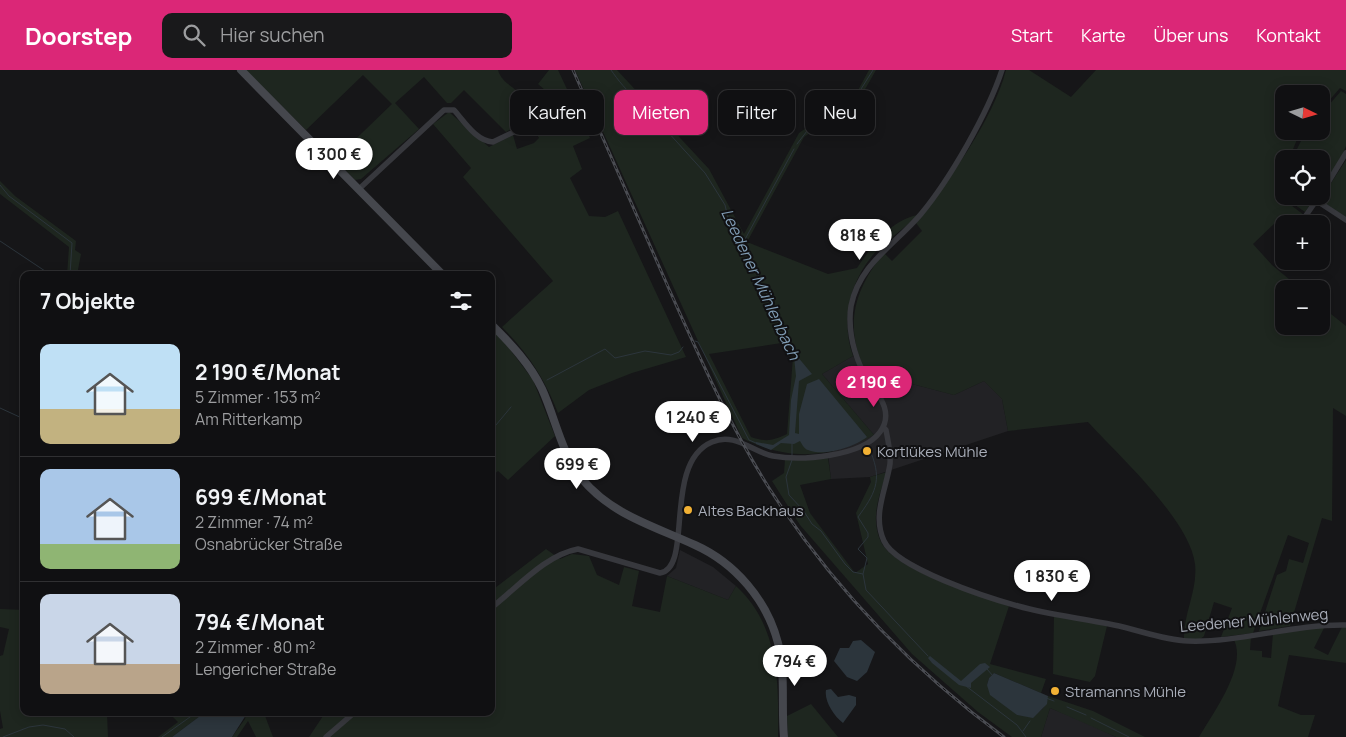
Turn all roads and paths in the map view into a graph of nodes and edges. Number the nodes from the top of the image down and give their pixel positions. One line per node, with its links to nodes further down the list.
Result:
1 (241, 70): 6 (main road)
2 (1002, 70): 11 (street, Leedener Mühlenweg)
3 (510, 133): 6 (street)
4 (1346, 153): 5 (street)
5 (1330, 179)
6 (359, 189): 9 (main road)
7 (1328, 205): 8 (street)
8 (1346, 220)
9 (439, 271)
10 (495, 328): 12 (main road)
11 (883, 427): 12 (street); 14 (street, Leedener Mühlenweg)
12 (678, 538): 13 (street); 17 (main road)
13 (495, 605)
14 (1346, 625)
15 (350, 716): 16 (street)
16 (326, 737)
17 (784, 737)

